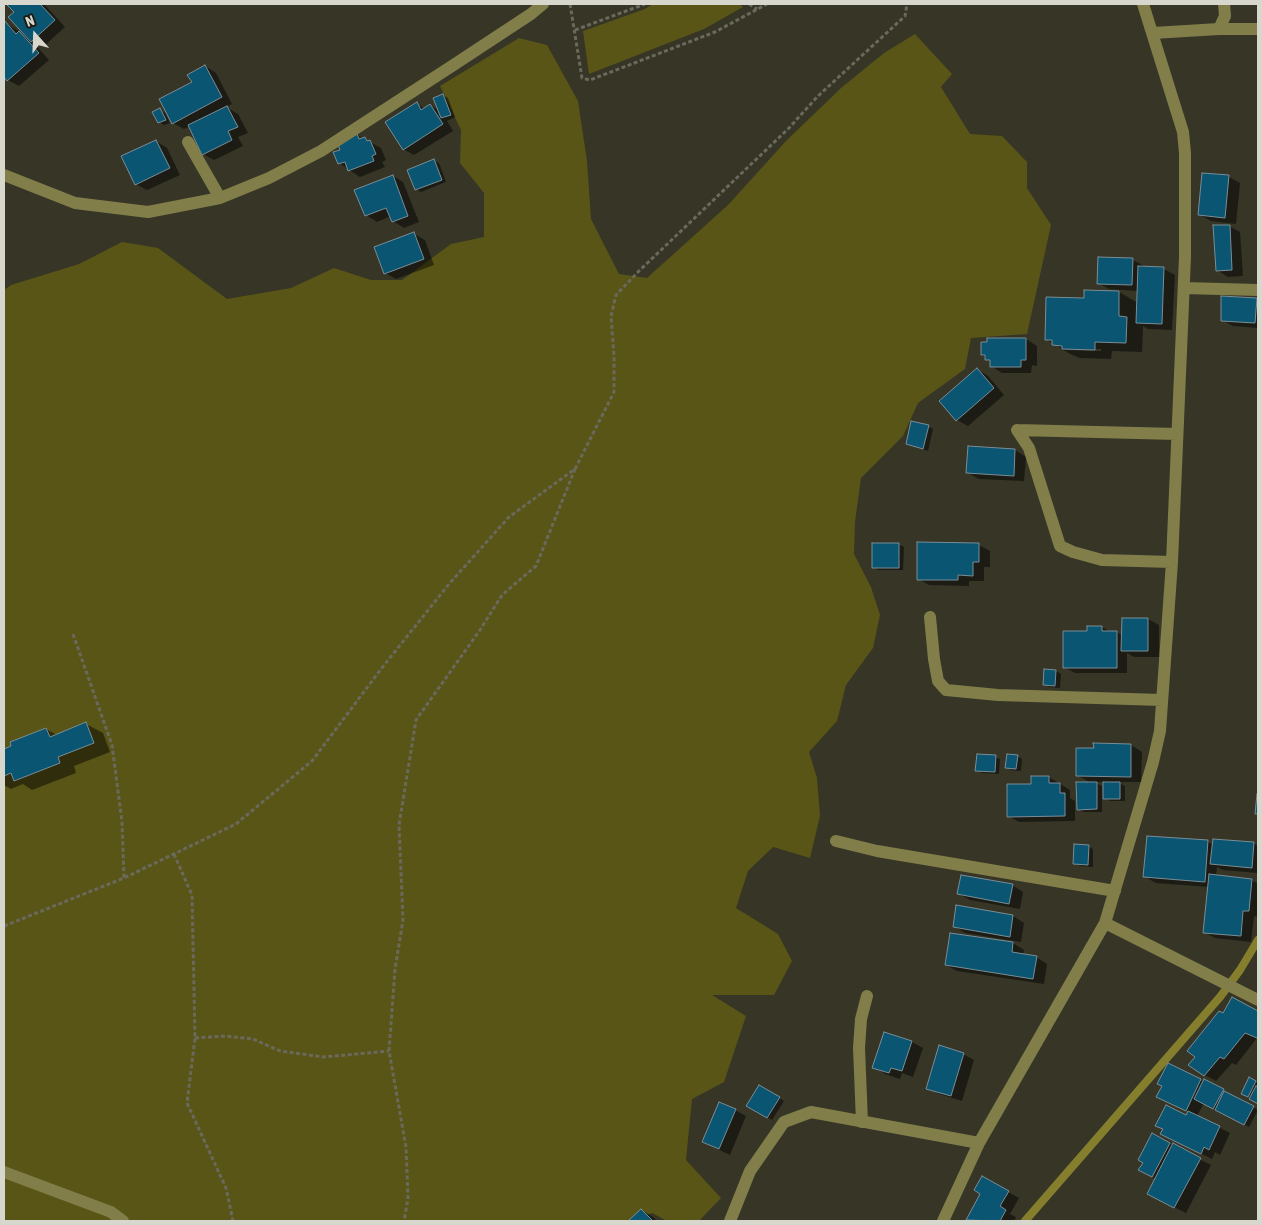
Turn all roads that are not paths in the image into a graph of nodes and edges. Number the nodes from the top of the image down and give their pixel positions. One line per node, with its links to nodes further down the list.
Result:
1 (544, 4): 9 (street)
2 (1143, 4): 6 (street)
3 (1224, 4): 4 (street)
4 (1220, 29): 5 (street); 6 (street)
5 (1258, 29)
6 (1153, 33): 10 (street)
7 (188, 142): 9 (street)
8 (4, 175): 9 (street)
9 (220, 198)
10 (1184, 288): 11 (street); 12 (street)
11 (1258, 290)
12 (1177, 434): 13 (street); 13 (street)
13 (1172, 562): 15 (street)
14 (930, 617): 15 (street)
15 (1162, 700): 17 (street)
16 (836, 841): 17 (street)
17 (1115, 891): 18 (street)
18 (1105, 923): 20 (street); 22 (street)
19 (867, 996): 21 (street)
20 (1258, 1000)
21 (862, 1122): 22 (street); 25 (street)
22 (980, 1143): 26 (street)
23 (4, 1172): 24 (street)
24 (123, 1221)
25 (730, 1221)
26 (943, 1221)

